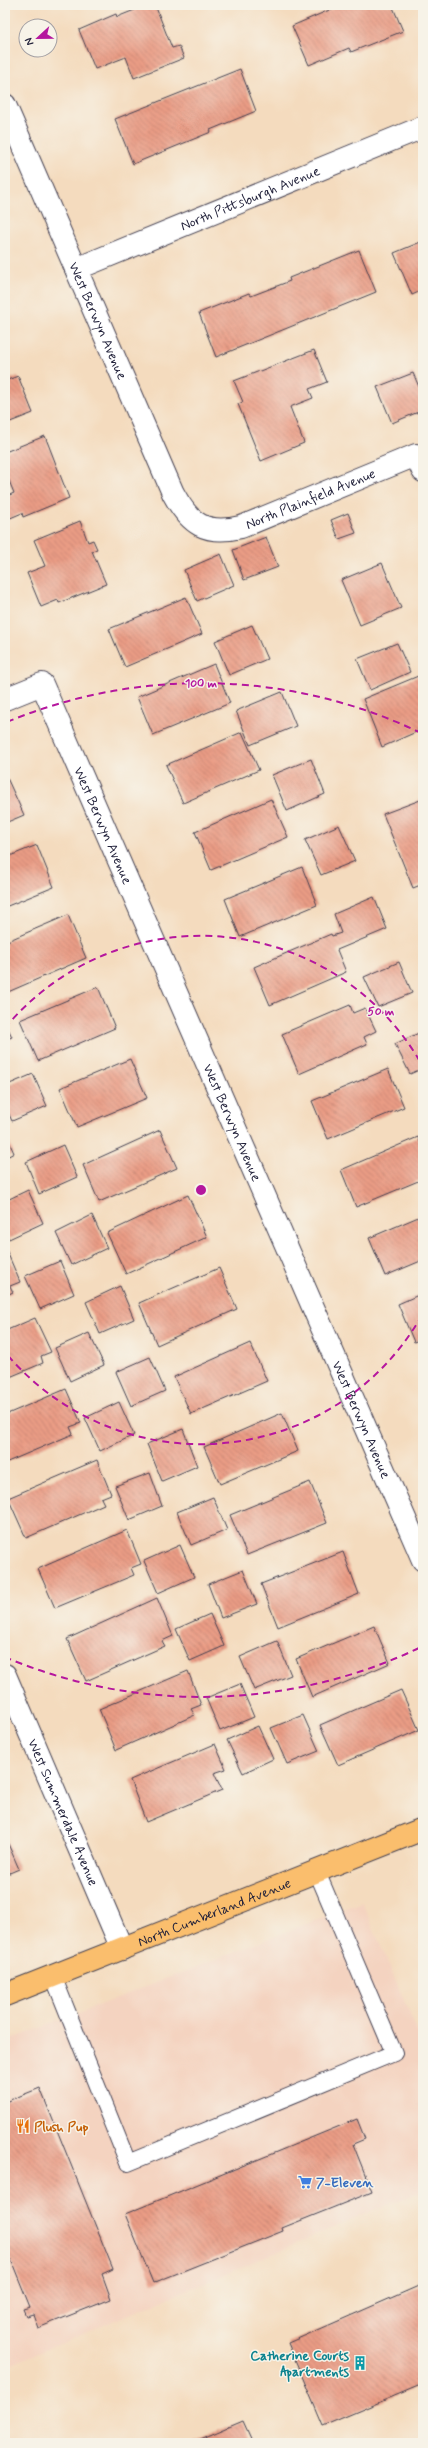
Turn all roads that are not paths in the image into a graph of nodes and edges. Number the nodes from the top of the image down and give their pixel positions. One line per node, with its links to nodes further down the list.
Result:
1 (5, 106): 3 (street, West Berwyn Avenue)
2 (423, 128): 3 (street, North Pittsburgh Avenue)
3 (76, 269): 5 (street, West Berwyn Avenue)
4 (420, 463): 5 (street, North Plainfield Avenue)
5 (202, 527)
6 (5, 699): 7 (street, West Berwyn Avenue)
7 (423, 1560)
8 (5, 1675): 11 (street, West Summerdale Avenue)
9 (423, 1829): 10 (main road, North Cumberland Avenue)
10 (317, 1872): 11 (main road, North Cumberland Avenue); 12 (lane)
11 (122, 1949): 12 (main road, North Cumberland Avenue)
12 (53, 1976): 13 (main road, North Cumberland Avenue)
13 (5, 1995)

